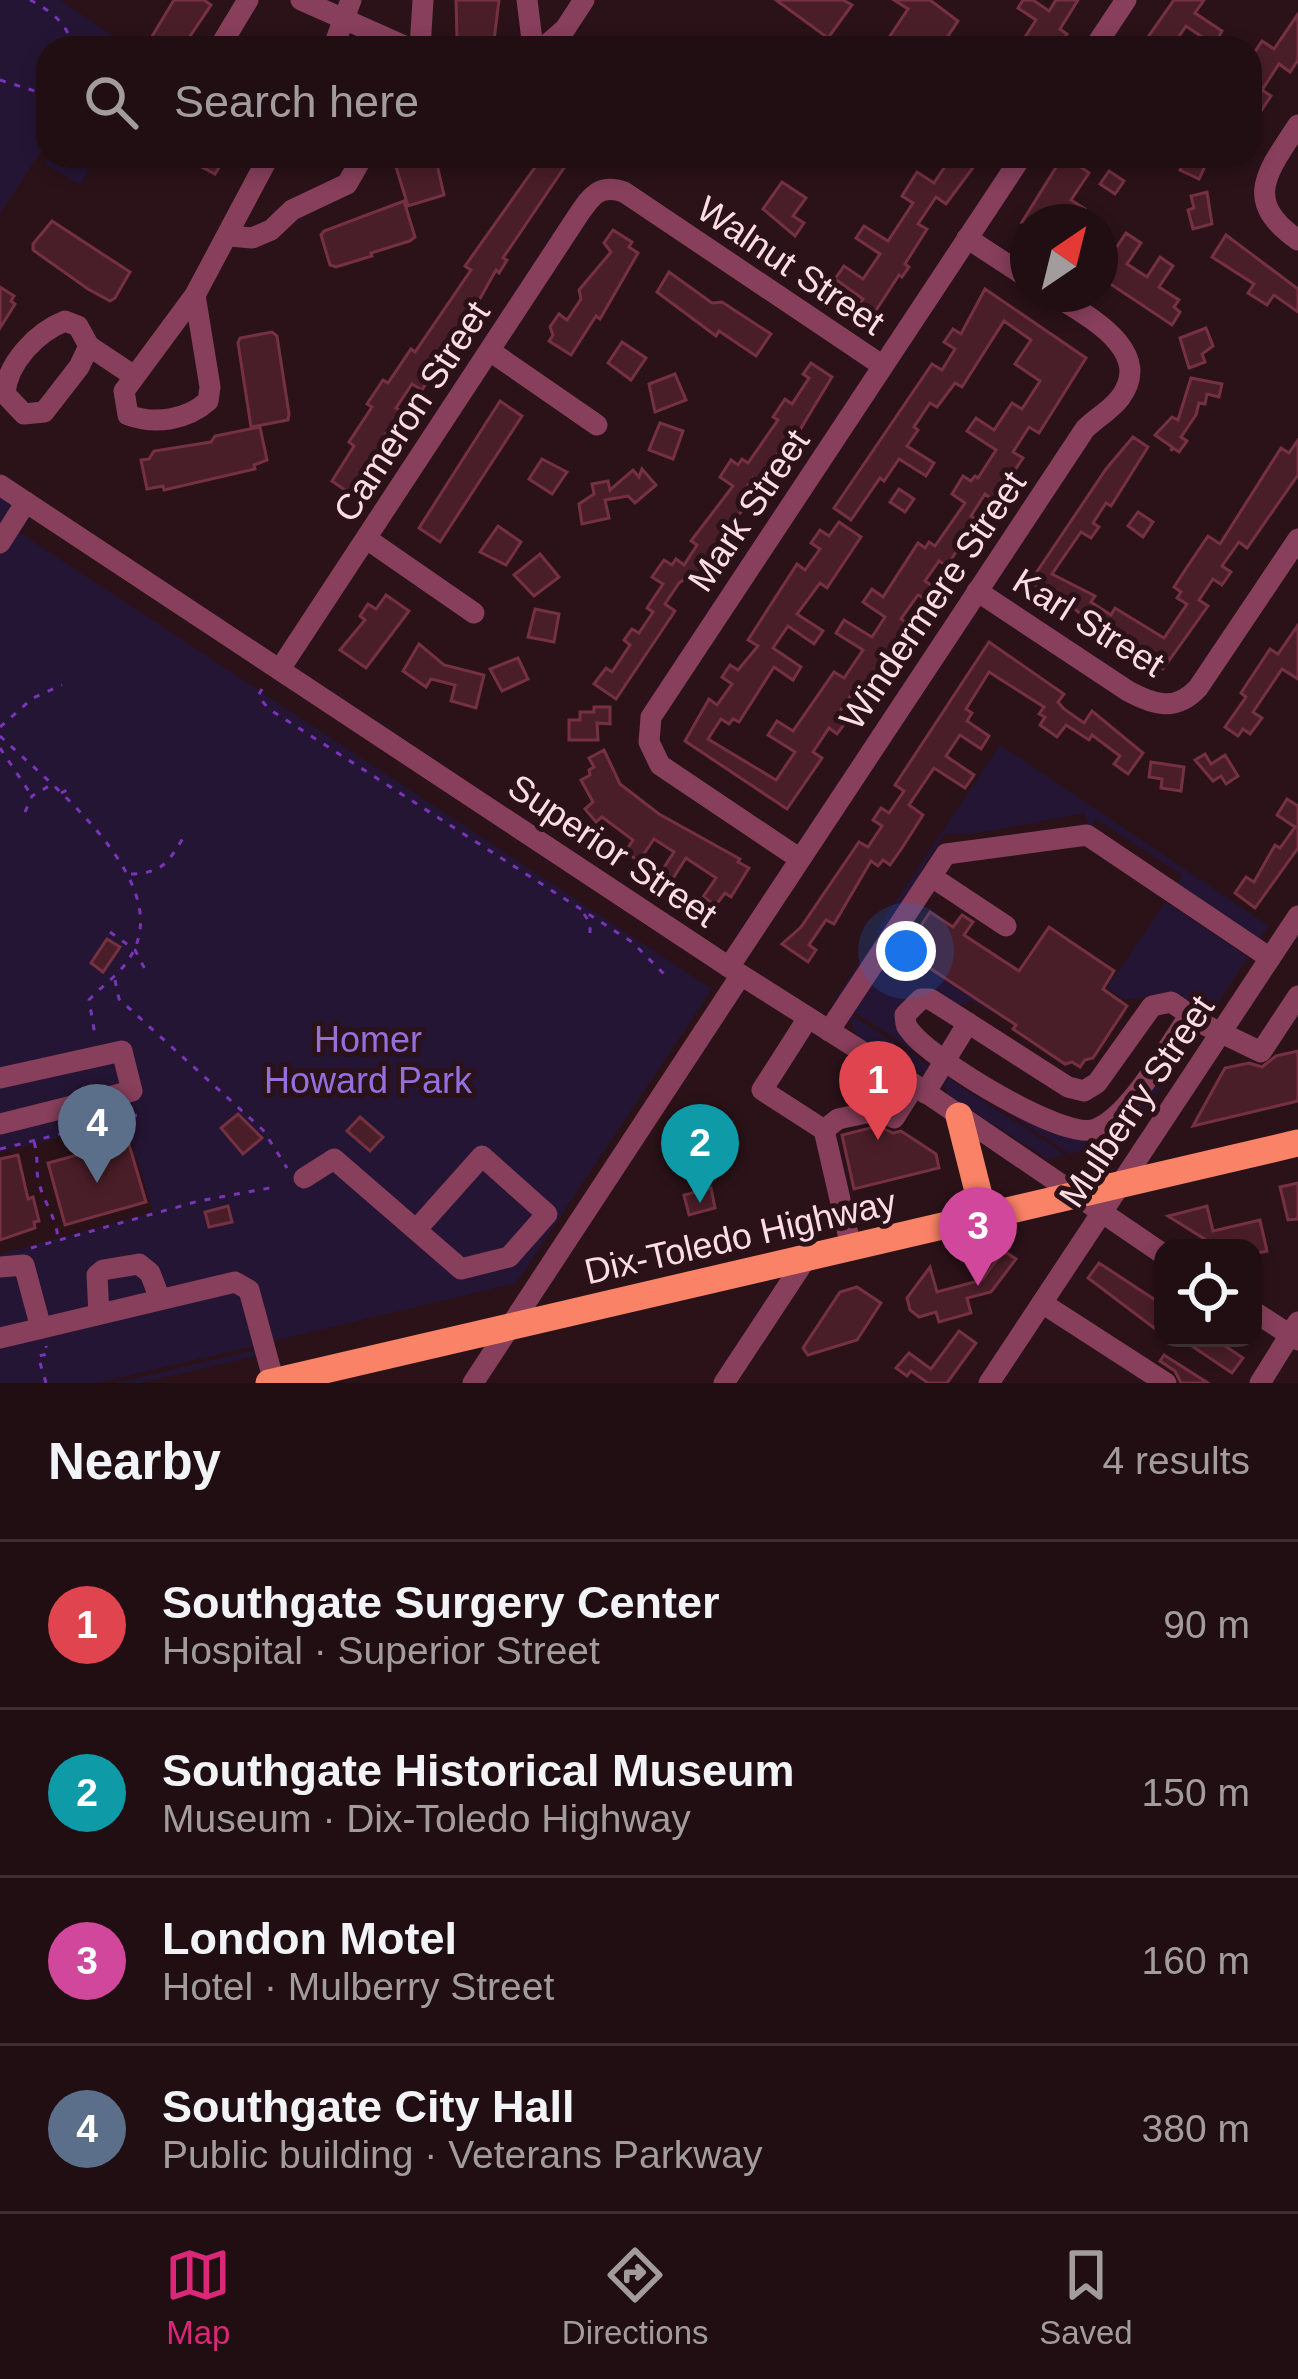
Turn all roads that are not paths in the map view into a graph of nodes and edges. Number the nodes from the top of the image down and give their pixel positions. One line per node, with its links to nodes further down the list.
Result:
1 (248, 0): 8 (street)
2 (302, 0): 7 (street)
3 (423, 0): 10 (street)
4 (527, 0): 11 (street)
5 (584, 0): 12 (street)
6 (1126, 0): 13 (street)
7 (348, 11): 9 (street)
8 (226, 36)
9 (390, 36)
10 (421, 36)
11 (532, 36)
12 (557, 36)
13 (1102, 36)
14 (1298, 125): 21 (street)
15 (263, 168): 19 (street)
16 (356, 168): 19 (street)
17 (1014, 168): 20 (street, Mark Street)
18 (598, 191): 26 (street, Cameron Street); 27 (street, Walnut Street)
19 (230, 236): 23 (street)
20 (968, 238): 22 (street); 27 (street, Mark Street)
21 (1298, 240)
22 (1010, 266)
23 (195, 295): 28 (street); 28 (street)
24 (1080, 312): 35 (street, Windermere Street)
25 (89, 346): 25 (street); 28 (street)
26 (490, 351): 29 (street); 32 (street, Cameron Street)
27 (883, 366): 38 (street, Mark Street)
28 (134, 376)
29 (597, 425)
30 (0, 485): 31 (street, Superior Street)
31 (26, 502): 34 (street); 37 (street, Superior Street)
32 (367, 539): 36 (street); 37 (street, Cameron Street)
33 (1298, 539): 35 (street, Karl Street)
34 (0, 542)
35 (977, 592): 38 (street, Windermere Street)
36 (474, 613)
37 (280, 669): 43 (street, Superior Street)
38 (800, 860): 43 (street, Windermere Street)
39 (932, 877): 41 (street); 42 (street); 49 (street)
40 (1298, 916): 42 (street, Mulberry Street)
41 (1006, 926)
42 (1283, 952): 50 (street, Mulberry Street)
43 (735, 971): 46 (street, Superior Street); 68 (street, Windermere Street)
44 (1298, 996): 48 (street)
45 (1190, 1015): 50 (street); 53 (street); 56 (street)
46 (808, 1018): 49 (street, Superior Street); 58 (street)
47 (968, 1022): 51 (street); 51 (street); 53 (street)
48 (1289, 1024): 50 (street)
49 (829, 1031): 54 (street, Superior Street)
50 (1221, 1032): 62 (street, Mulberry Street)
51 (946, 1059): 54 (street); 59 (street)
52 (0, 1078): 57 (street)
53 (1083, 1088): 56 (street); 59 (street)
54 (920, 1089): 55 (street, Superior Street); 58 (street)
55 (959, 1116): 63 (street, Superior Street); 65 (main road)
56 (1111, 1119): 59 (street)
57 (0, 1124)
58 (824, 1130): 69 (street)
59 (1073, 1131)
60 (1298, 1143): 62 (main road, Dix-Toledo Highway)
61 (296, 1174): 67 (street)
62 (1120, 1184): 63 (main road, Dix-Toledo Highway); 64 (street, Mulberry Street)
63 (1073, 1195): 64 (street, Superior Street); 65 (main road, Dix-Toledo Highway)
64 (1101, 1213): 70 (street, Superior Street); 76 (street, Mulberry Street)
65 (984, 1215): 69 (main road, Dix-Toledo Highway)
66 (543, 1218): 67 (street); 68 (street); 71 (street)
67 (416, 1230): 71 (street)
68 (569, 1235): 74 (street, Windermere Street)
69 (850, 1247): 72 (main road, Dix-Toledo Highway)
70 (1154, 1248)
71 (516, 1250): 74 (street)
72 (806, 1257): 79 (main road, Dix-Toledo Highway); 85 (street)
73 (0, 1267): 80 (street)
74 (544, 1274): 79 (street, Windermere Street)
75 (160, 1299): 77 (street); 77 (street); 83 (street)
76 (1042, 1303): 86 (street, Mulberry Street); 87 (street)
77 (99, 1314): 80 (street)
78 (1262, 1316): 81 (street)
79 (509, 1327): 83 (main road, Dix-Toledo Highway); 84 (street, Windermere Street)
80 (40, 1328): 82 (street)
81 (1295, 1332): 88 (street)
82 (1, 1336)
83 (272, 1382)
84 (473, 1383)
85 (724, 1383)
86 (989, 1383)
87 (1166, 1383)
88 (1260, 1383)

